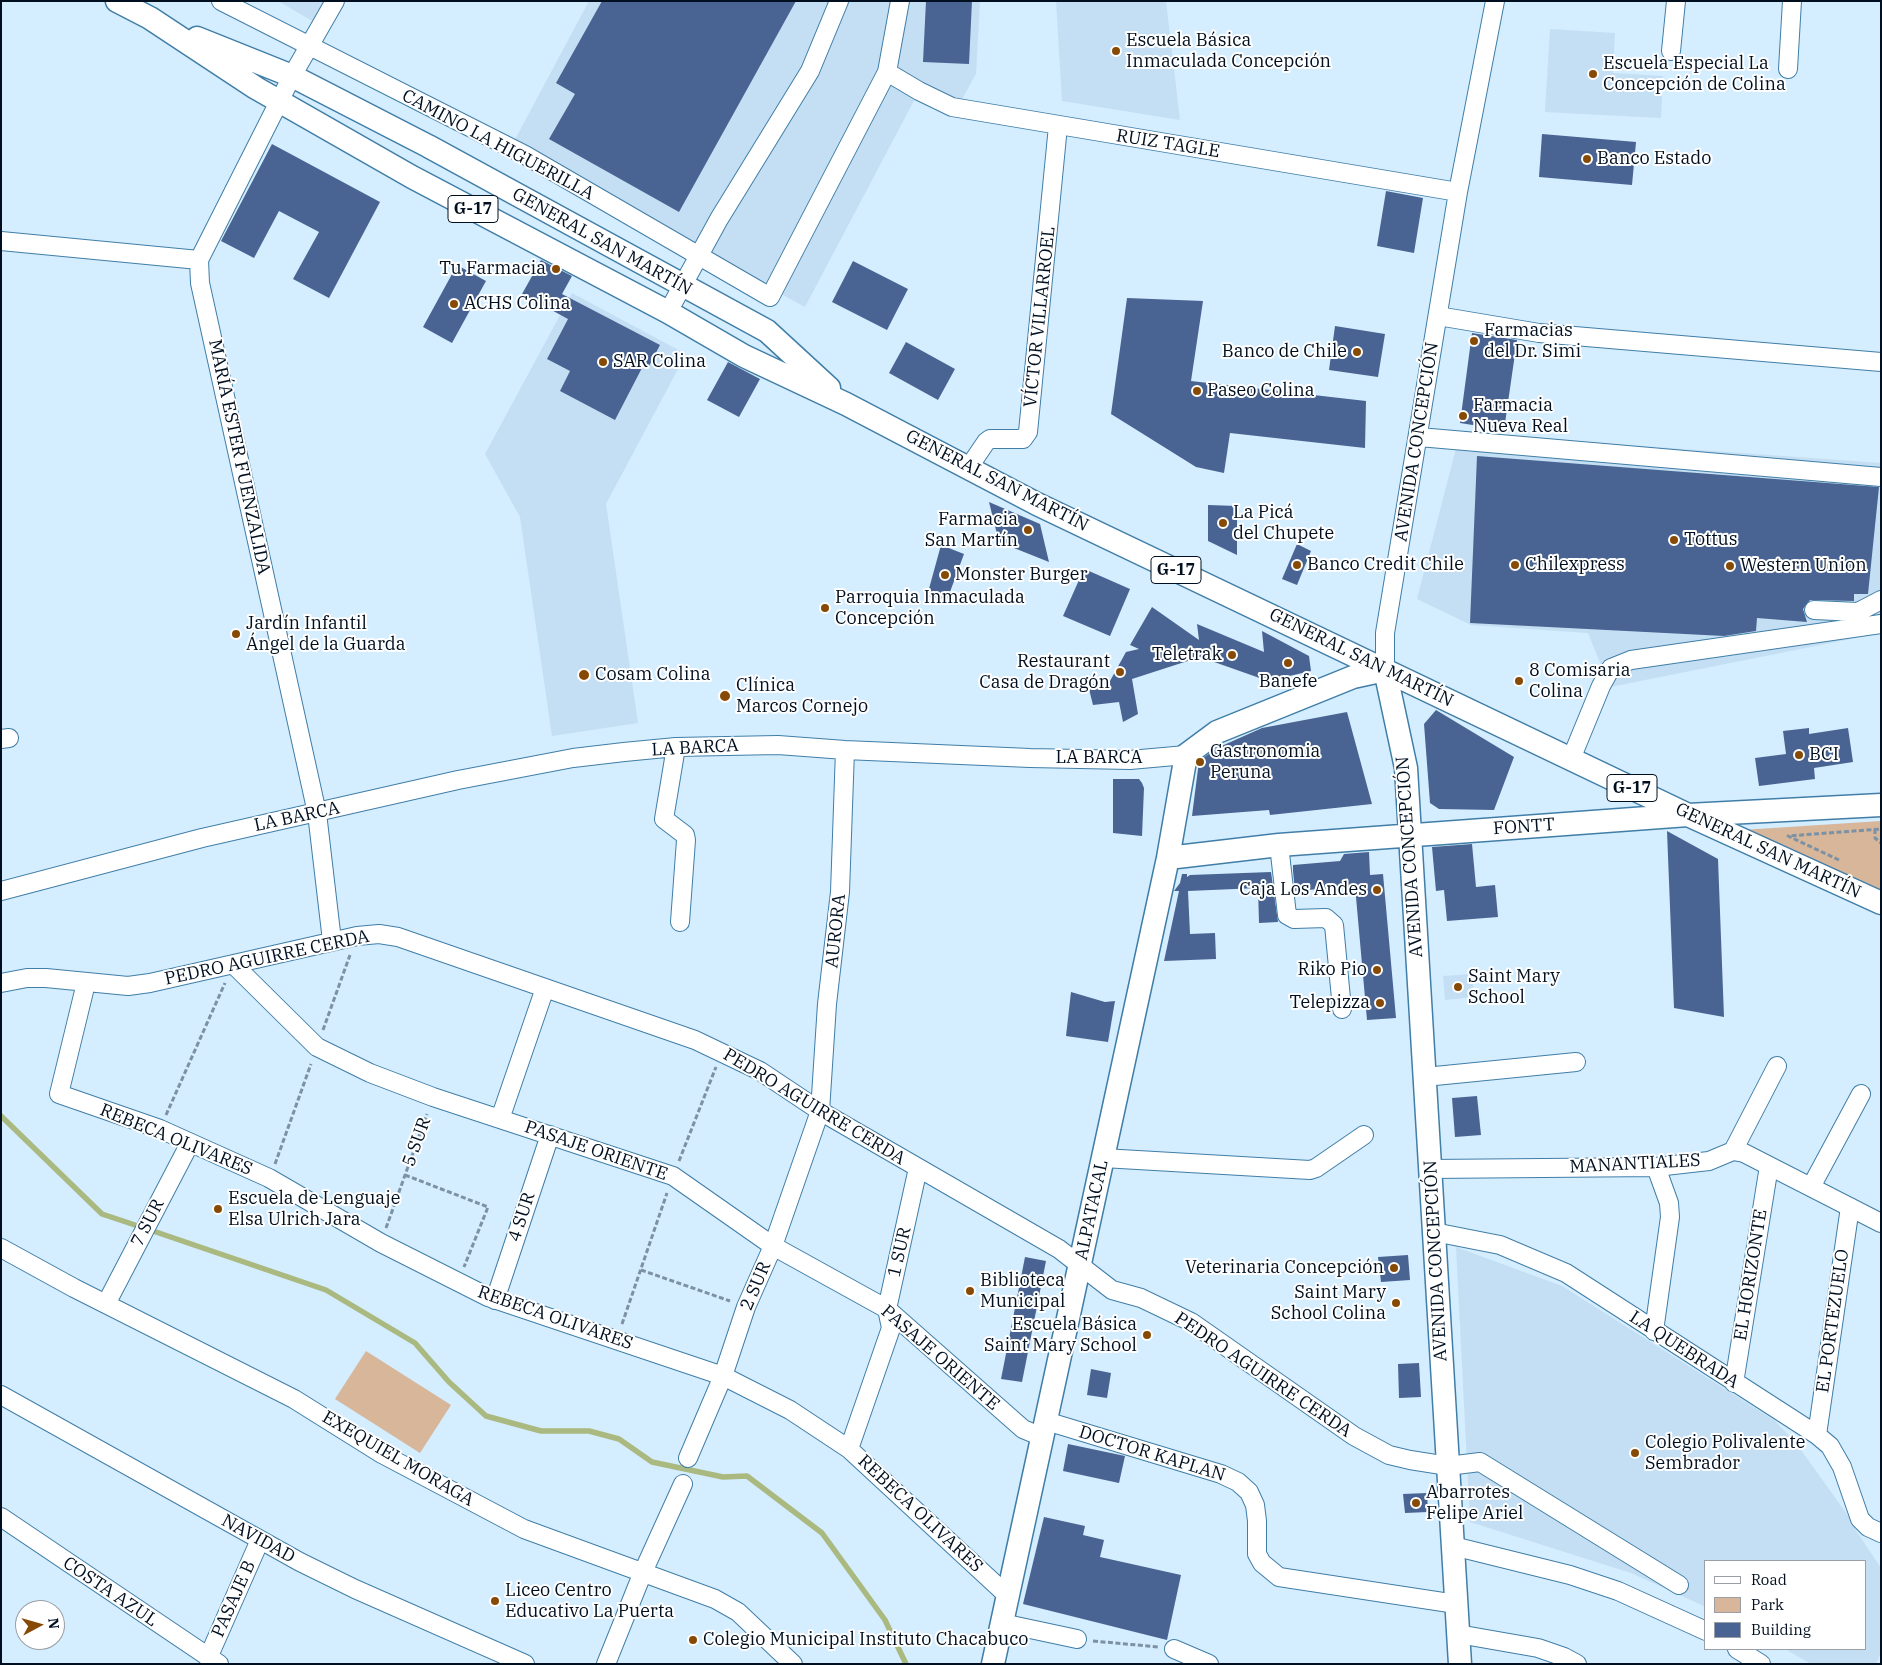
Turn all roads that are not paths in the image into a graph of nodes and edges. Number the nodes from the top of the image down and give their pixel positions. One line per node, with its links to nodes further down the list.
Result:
1 (117, 1): 9 (main road, GENERAL SAN MARTÍN / G-17)
2 (221, 1): 10 (street, CAMINO LA HIGUERILLA)
3 (335, 1): 10 (street)
4 (839, 1): 19 (street)
5 (900, 1): 13 (street)
6 (1496, 1): 17 (street, AVENIDA CONCEPCIÓN)
7 (1676, 1): 11 (street)
8 (1792, 1): 12 (street)
9 (150, 18): 14 (main road, GENERAL SAN MARTÍN / G-17); 15 (main road, GENERAL SAN MARTÍN / G-17)
10 (310, 48): 14 (street); 19 (street, CAMINO LA HIGUERILLA)
11 (1671, 51)
12 (1788, 69)
13 (887, 72): 16 (street, RUIZ TAGLE); 19 (street, CAMINO LA HIGUERILLA)
14 (292, 76): 15 (street); 21 (main road, GENERAL SAN MARTÍN / G-17)
15 (280, 102): 20 (street); 22 (main road, GENERAL SAN MARTÍN / G-17)
16 (1058, 126): 17 (street, RUIZ TAGLE); 27 (street, VÍCTOR VILLARROEL)
17 (1458, 192): 23 (street, AVENIDA CONCEPCIÓN)
18 (1, 241): 20 (street)
19 (698, 256): 21 (street)
20 (199, 260): 38 (street, MARÍA ESTER FUENZALIDA)
21 (682, 286): 22 (street); 25 (main road, GENERAL SAN MARTÍN / G-17)
22 (668, 312): 25 (main road, GENERAL SAN MARTÍN / G-17)
23 (1438, 316): 24 (street); 26 (street, AVENIDA CONCEPCIÓN)
24 (1881, 362)
25 (846, 404): 27 (main road, GENERAL SAN MARTÍN / G-17)
26 (1418, 437): 28 (street); 32 (street, AVENIDA CONCEPCIÓN)
27 (969, 467): 32 (main road, GENERAL SAN MARTÍN / G-17)
28 (1881, 477)
29 (1881, 600): 30 (street)
30 (1814, 610)
31 (1881, 624): 36 (street)
32 (1385, 670): 35 (main road); 36 (main road, GENERAL SAN MARTÍN / G-17); 40 (main road, AVENIDA CONCEPCIÓN)
33 (676, 747): 34 (street, LA BARCA); 38 (street, LA BARCA); 45 (street)
34 (845, 750): 35 (street, LA BARCA); 56 (street, AURORA)
35 (1186, 755): 42 (main road, ALPATACAL)
36 (1571, 759): 39 (main road, GENERAL SAN MARTÍN / G-17)
37 (1881, 805): 39 (main road, FONTT)
38 (317, 813): 43 (street, LA BARCA); 46 (street, MARÍA ESTER FUENZALIDA)
39 (1688, 815): 40 (main road, FONTT); 44 (main road, GENERAL SAN MARTÍN / G-17)
40 (1410, 836): 41 (main road, FONTT); 54 (main road, AVENIDA CONCEPCIÓN)
41 (1279, 845): 42 (main road, FONTT); 51 (street)
42 (1168, 858): 62 (main road, ALPATACAL)
43 (1, 891)
44 (1881, 903)
45 (680, 922)
46 (332, 941): 47 (street, PEDRO AGUIRRE CERDA); 50 (street, PEDRO AGUIRRE CERDA)
47 (233, 964): 49 (street, PEDRO AGUIRRE CERDA); 57 (street, PASAJE ORIENTE)
48 (1, 983): 49 (street, PEDRO AGUIRRE CERDA)
49 (86, 983): 60 (street, REBECA OLIVARES)
50 (546, 988): 56 (street, PEDRO AGUIRRE CERDA); 57 (street)
51 (1342, 1009)
52 (1576, 1062): 54 (street)
53 (1777, 1066): 61 (street)
54 (1425, 1077): 66 (main road, AVENIDA CONCEPCIÓN)
55 (1861, 1094): 67 (street)
56 (820, 1111): 65 (street, PEDRO AGUIRRE CERDA); 71 (street, 2 SUR)
57 (500, 1119): 58 (street, PASAJE ORIENTE)
58 (550, 1135): 71 (street, PASAJE ORIENTE); 74 (street, 4 SUR)
59 (1364, 1135): 62 (street)
60 (190, 1143): 74 (street, REBECA OLIVARES); 75 (street, 7 SUR)
61 (1733, 1151): 63 (street); 64 (street, MANANTIALES)
62 (1103, 1158): 73 (main road, ALPATACAL)
63 (1769, 1166): 67 (street); 79 (street, EL HORIZONTE)
64 (1656, 1167): 66 (street, MANANTIALES); 77 (street)
65 (918, 1168): 73 (street, PEDRO AGUIRRE CERDA); 76 (street, 1 SUR)
66 (1430, 1168): 70 (main road, AVENIDA CONCEPCIÓN)
67 (1811, 1187): 68 (street)
68 (1850, 1207): 69 (street); 82 (street, EL PORTEZUELO)
69 (1881, 1223)
70 (1434, 1232): 77 (street, LA QUEBRADA); 85 (main road, AVENIDA CONCEPCIÓN)
71 (773, 1246): 76 (street, PASAJE ORIENTE); 78 (street, 2 SUR)
72 (1, 1248): 75 (street, EXEQUIEL MORAGA)
73 (1080, 1266): 81 (main road, ALPATACAL); 85 (street, PEDRO AGUIRRE CERDA)
74 (495, 1300): 78 (street, REBECA OLIVARES)
75 (106, 1304): 91 (street, EXEQUIEL MORAGA)
76 (887, 1309): 81 (street, PASAJE ORIENTE); 83 (street, 1 SUR)
77 (1654, 1331): 79 (street, LA QUEBRADA)
78 (723, 1376): 83 (street, REBECA OLIVARES); 84 (street, 2 SUR)
79 (1734, 1383): 82 (street, LA QUEBRADA)
80 (1, 1395): 89 (street, NAVIDAD)
81 (1044, 1429): 93 (main road, ALPATACAL); 94 (street, DOCTOR KAPLAN)
82 (1817, 1435): 88 (street, LA QUEBRADA)
83 (849, 1449): 93 (street, REBECA OLIVARES)
84 (688, 1458)
85 (1448, 1466): 90 (main road, AVENIDA CONCEPCIÓN); 92 (street, PEDRO AGUIRRE CERDA)
86 (683, 1484): 91 (street)
87 (1, 1518): 101 (street, COSTA AZUL)
88 (1881, 1533)
89 (260, 1540): 101 (street, PASAJE B); 102 (street, NAVIDAD)
90 (1453, 1546): 94 (main road, AVENIDA CONCEPCIÓN); 96 (street)
91 (643, 1572): 103 (street); 104 (street, EXEQUIEL MORAGA)
92 (1679, 1585)
93 (1008, 1596): 95 (main road, ALPATACAL)
94 (1456, 1604): 97 (main road, AVENIDA CONCEPCIÓN)
95 (1002, 1623): 98 (street); 105 (main road, ALPATACAL)
96 (1704, 1630)
97 (1458, 1634): 107 (main road, AVENIDA CONCEPCIÓN); 108 (street)
98 (1077, 1639)
99 (1174, 1649): 106 (street)
100 (1739, 1650): 109 (street)
101 (214, 1661)
102 (525, 1664)
103 (606, 1664)
104 (793, 1664)
105 (993, 1664)
106 (1209, 1664)
107 (1460, 1664)
108 (1577, 1664)
109 (1761, 1664)

